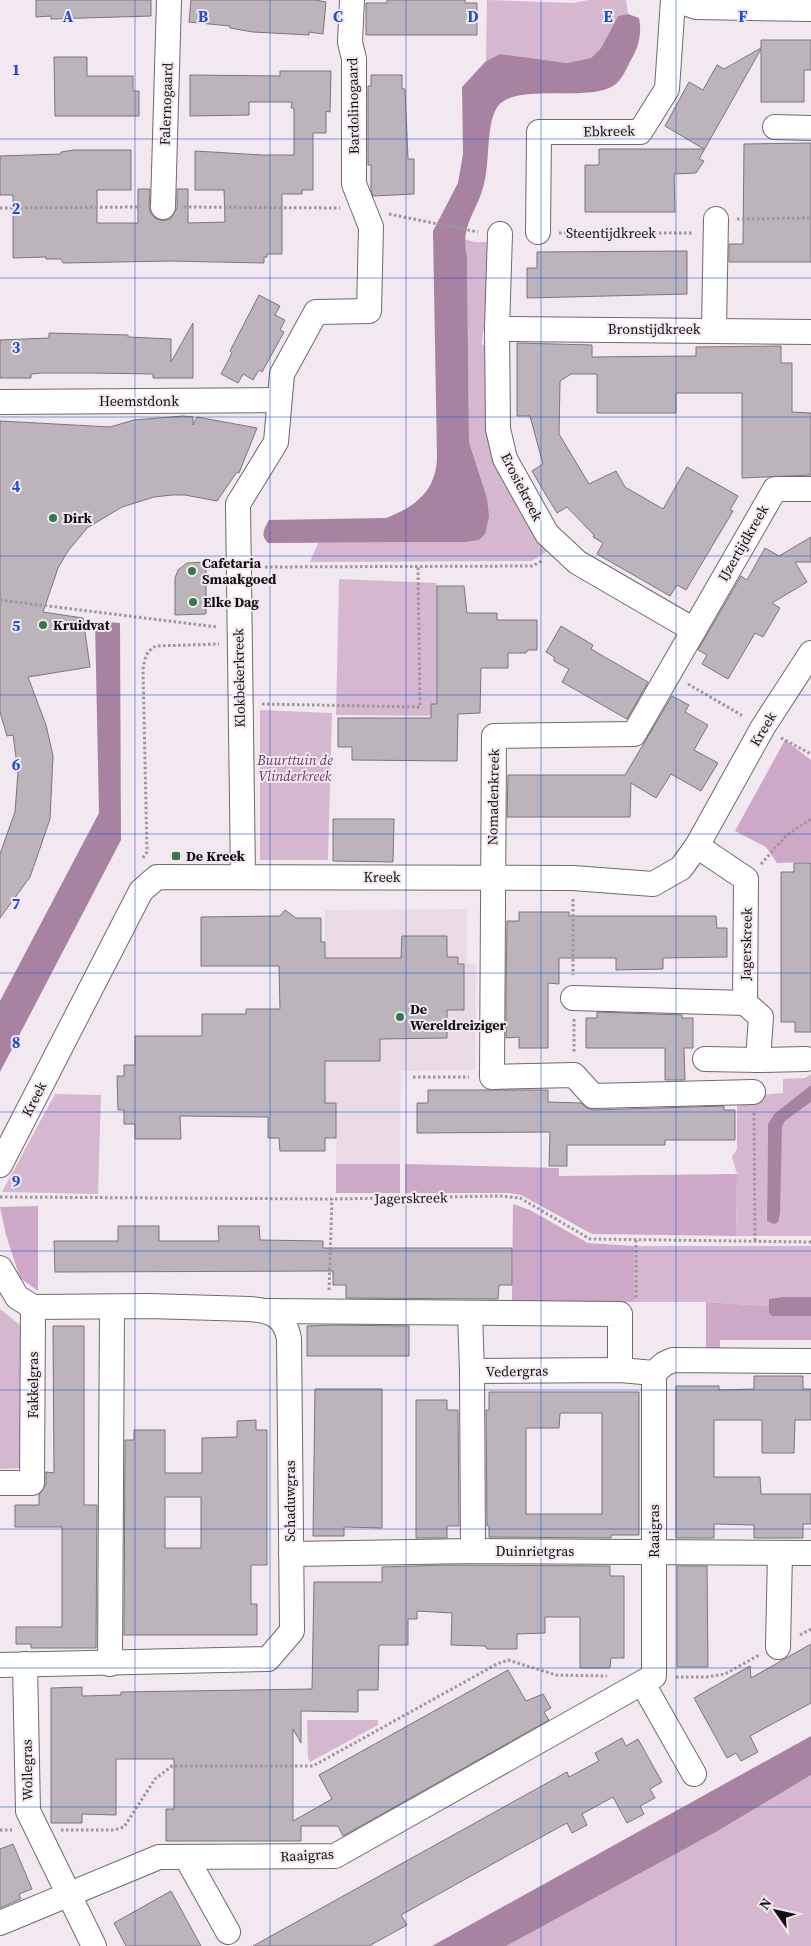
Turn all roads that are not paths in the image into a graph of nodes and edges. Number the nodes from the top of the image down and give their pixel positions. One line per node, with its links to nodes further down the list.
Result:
1 (169, 0): 7 (street, Falernogaard)
2 (352, 0): 14 (street, Bardolinogaard)
3 (674, 0): 4 (street, Ebkreek); 9 (street, Ebkreek)
4 (811, 8)
5 (774, 127): 6 (street)
6 (811, 128)
7 (163, 207)
8 (716, 219): 12 (street)
9 (538, 232)
10 (491, 233): 11 (street, Erosiekreek)
11 (497, 328): 12 (street, Bronstijdkreek); 17 (street, Erosiekreek)
12 (714, 330): 13 (street, Bronstijdkreek)
13 (811, 332)
14 (278, 400): 15 (street, Heemstdonk); 20 (street, Klokbekerkreek)
15 (0, 402)
16 (811, 489): 17 (street, IJzertijdkreek)
17 (694, 630): 21 (street, Nomadenkreek)
18 (811, 653): 19 (street, Kreek)
19 (698, 846): 21 (street, Kreek); 23 (street, Jagerskreek)
20 (243, 877): 21 (street, Kreek); 28 (street, Kreek)
21 (492, 878): 27 (street)
22 (574, 998): 23 (street)
23 (745, 1003): 26 (street)
24 (705, 1059): 26 (street)
25 (806, 1059): 26 (street)
26 (758, 1060)
27 (754, 1092)
28 (0, 1165)
29 (0, 1268): 30 (street)
30 (33, 1307): 31 (street); 38 (street, Fakkelgras)
31 (112, 1307): 32 (street); 47 (street)
32 (267, 1311): 33 (street); 43 (street, Schaduwgras)
33 (470, 1314): 35 (street); 36 (street, Vedergras)
34 (811, 1361): 37 (street)
35 (620, 1370): 36 (street, Vedergras); 37 (street, Vedergras)
36 (472, 1371): 39 (street)
37 (654, 1373): 40 (street, Raaigras)
38 (0, 1483)
39 (473, 1551): 40 (street, Duinrietgras); 43 (street, Duinrietgras)
40 (654, 1552): 41 (street, Duinrietgras); 48 (street, Raaigras)
41 (780, 1553): 42 (street, Duinrietgras); 44 (street)
42 (811, 1553)
43 (291, 1554): 47 (street, Schaduwgras)
44 (778, 1647)
45 (0, 1664): 46 (street, Schaduwgras)
46 (25, 1664): 47 (street, Schaduwgras); 51 (street, Wollegras)
47 (110, 1664)
48 (649, 1680): 49 (street, Raaigras); 50 (street, Raaigras)
49 (694, 1774)
50 (186, 1858): 51 (street, Raaigras); 53 (street)
51 (68, 1896): 52 (street, Raaigras); 54 (street, Wollegras)
52 (0, 1923)
53 (228, 1932)
54 (94, 1946)

